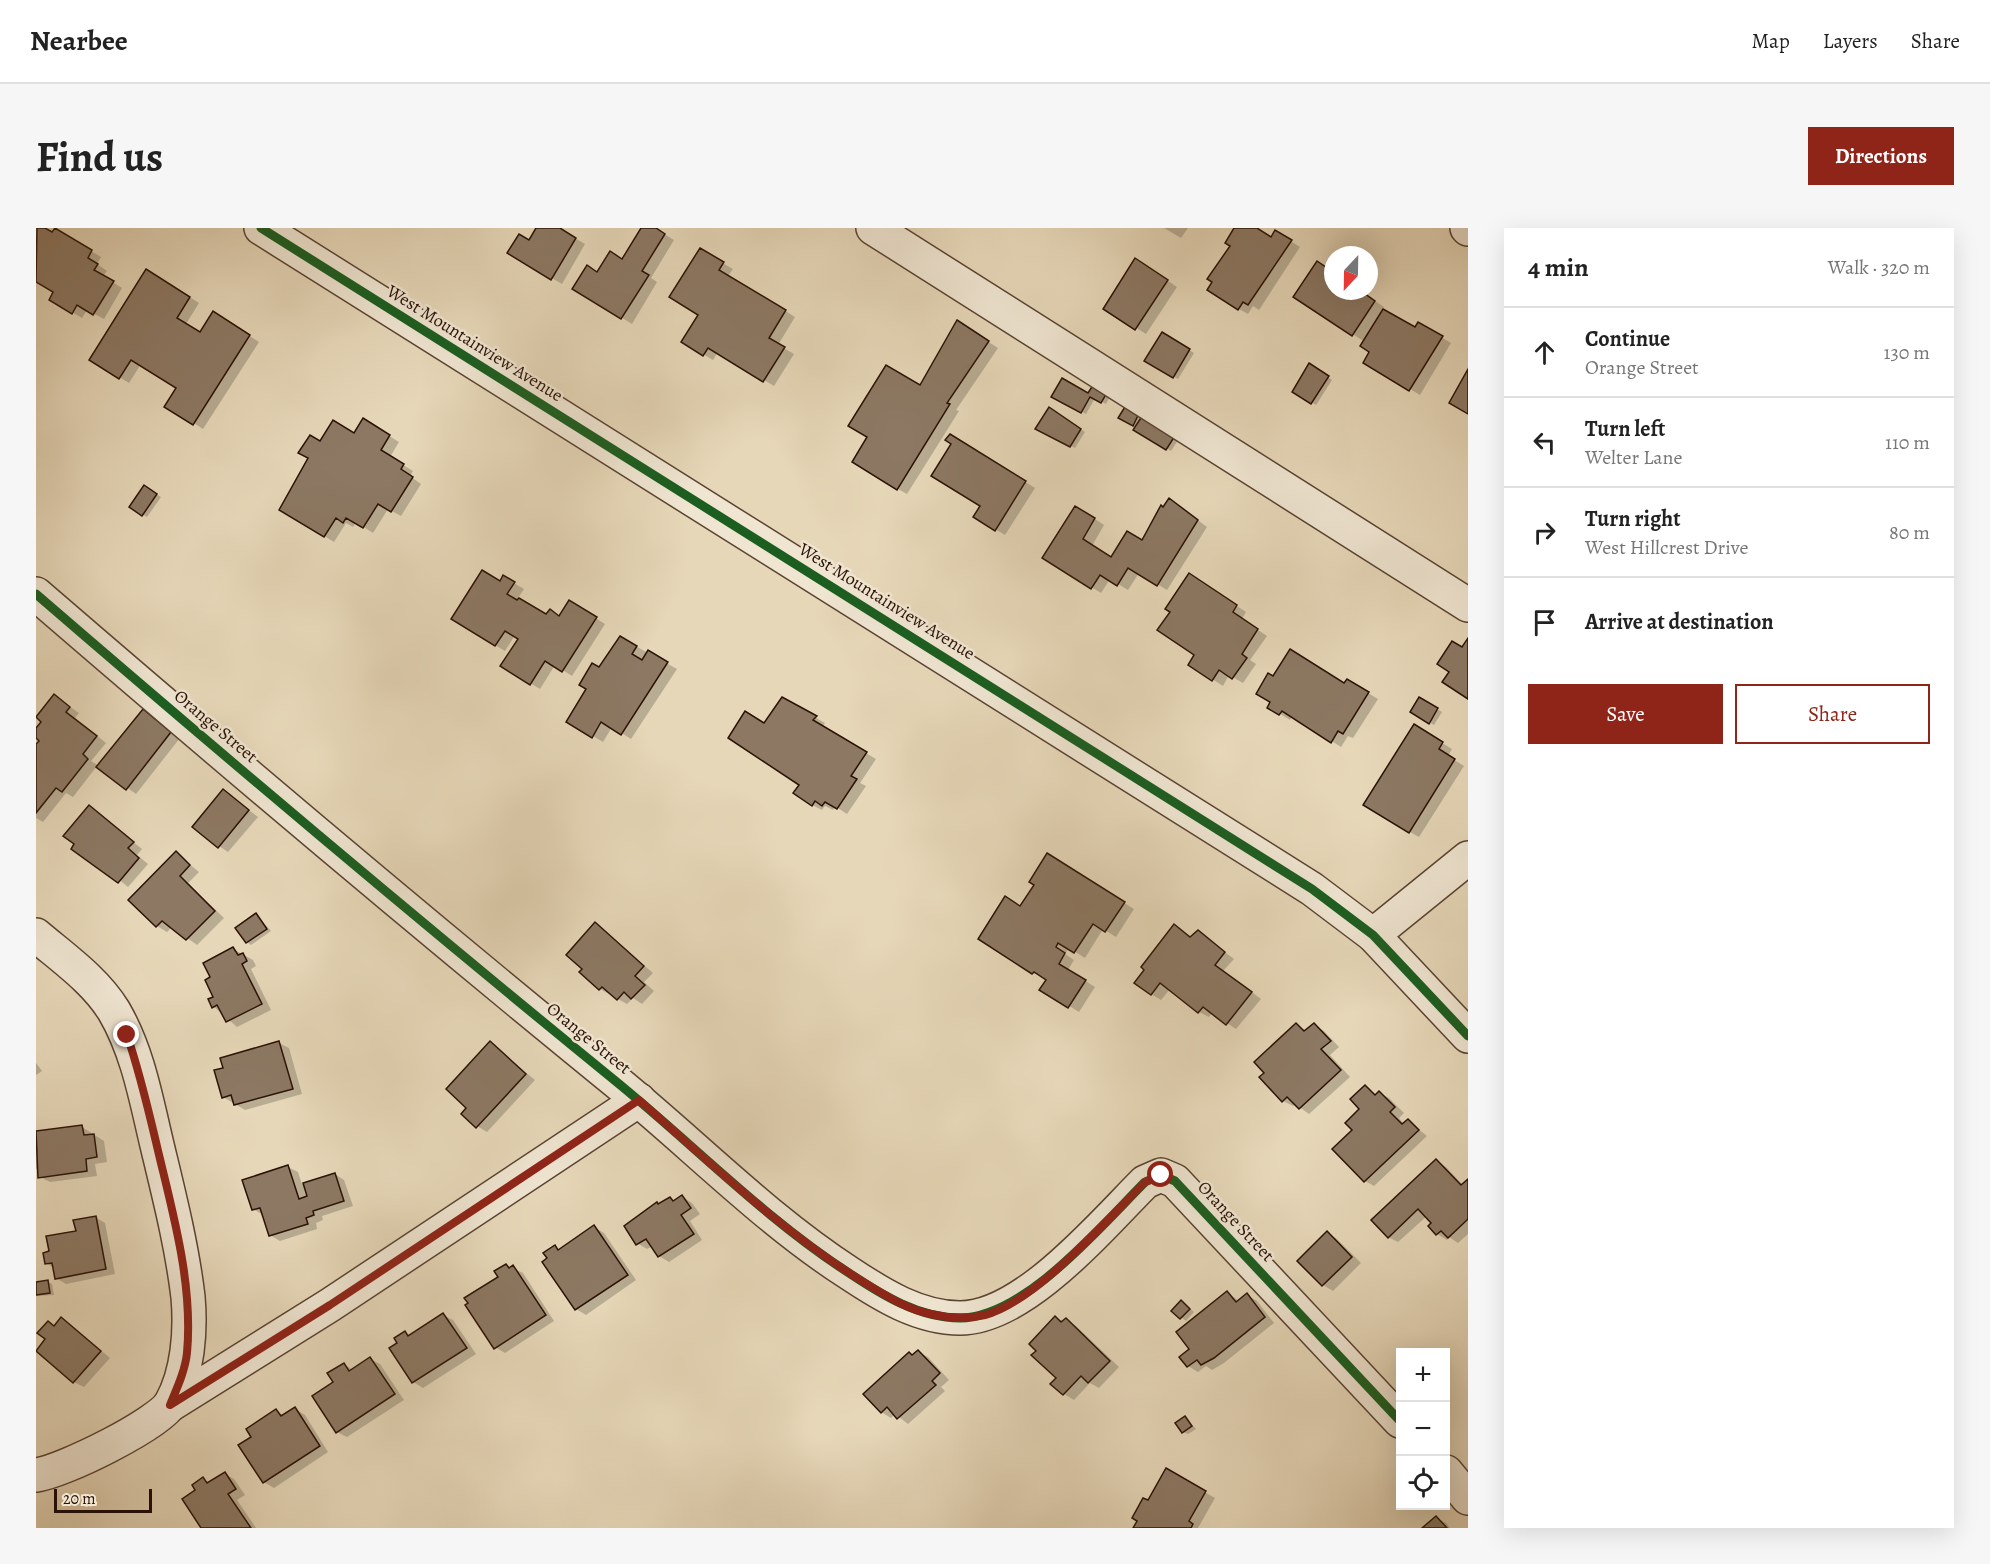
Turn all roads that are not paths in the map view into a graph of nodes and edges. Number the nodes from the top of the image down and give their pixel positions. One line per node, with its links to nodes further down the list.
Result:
1 (261, 228): 7 (street, West Mountainview Avenue)
2 (873, 228): 4 (street)
3 (36, 594): 9 (street, Orange Street)
4 (1468, 605)
5 (1468, 858): 7 (street)
6 (36, 935): 10 (street)
7 (1373, 935): 8 (street, West Mountainview Avenue)
8 (1468, 1036)
9 (639, 1100): 10 (street); 11 (street, Orange Street)
10 (170, 1405): 12 (street)
11 (1396, 1416)
12 (36, 1475)
13 (1450, 1477): 14 (street)
14 (1468, 1498)

